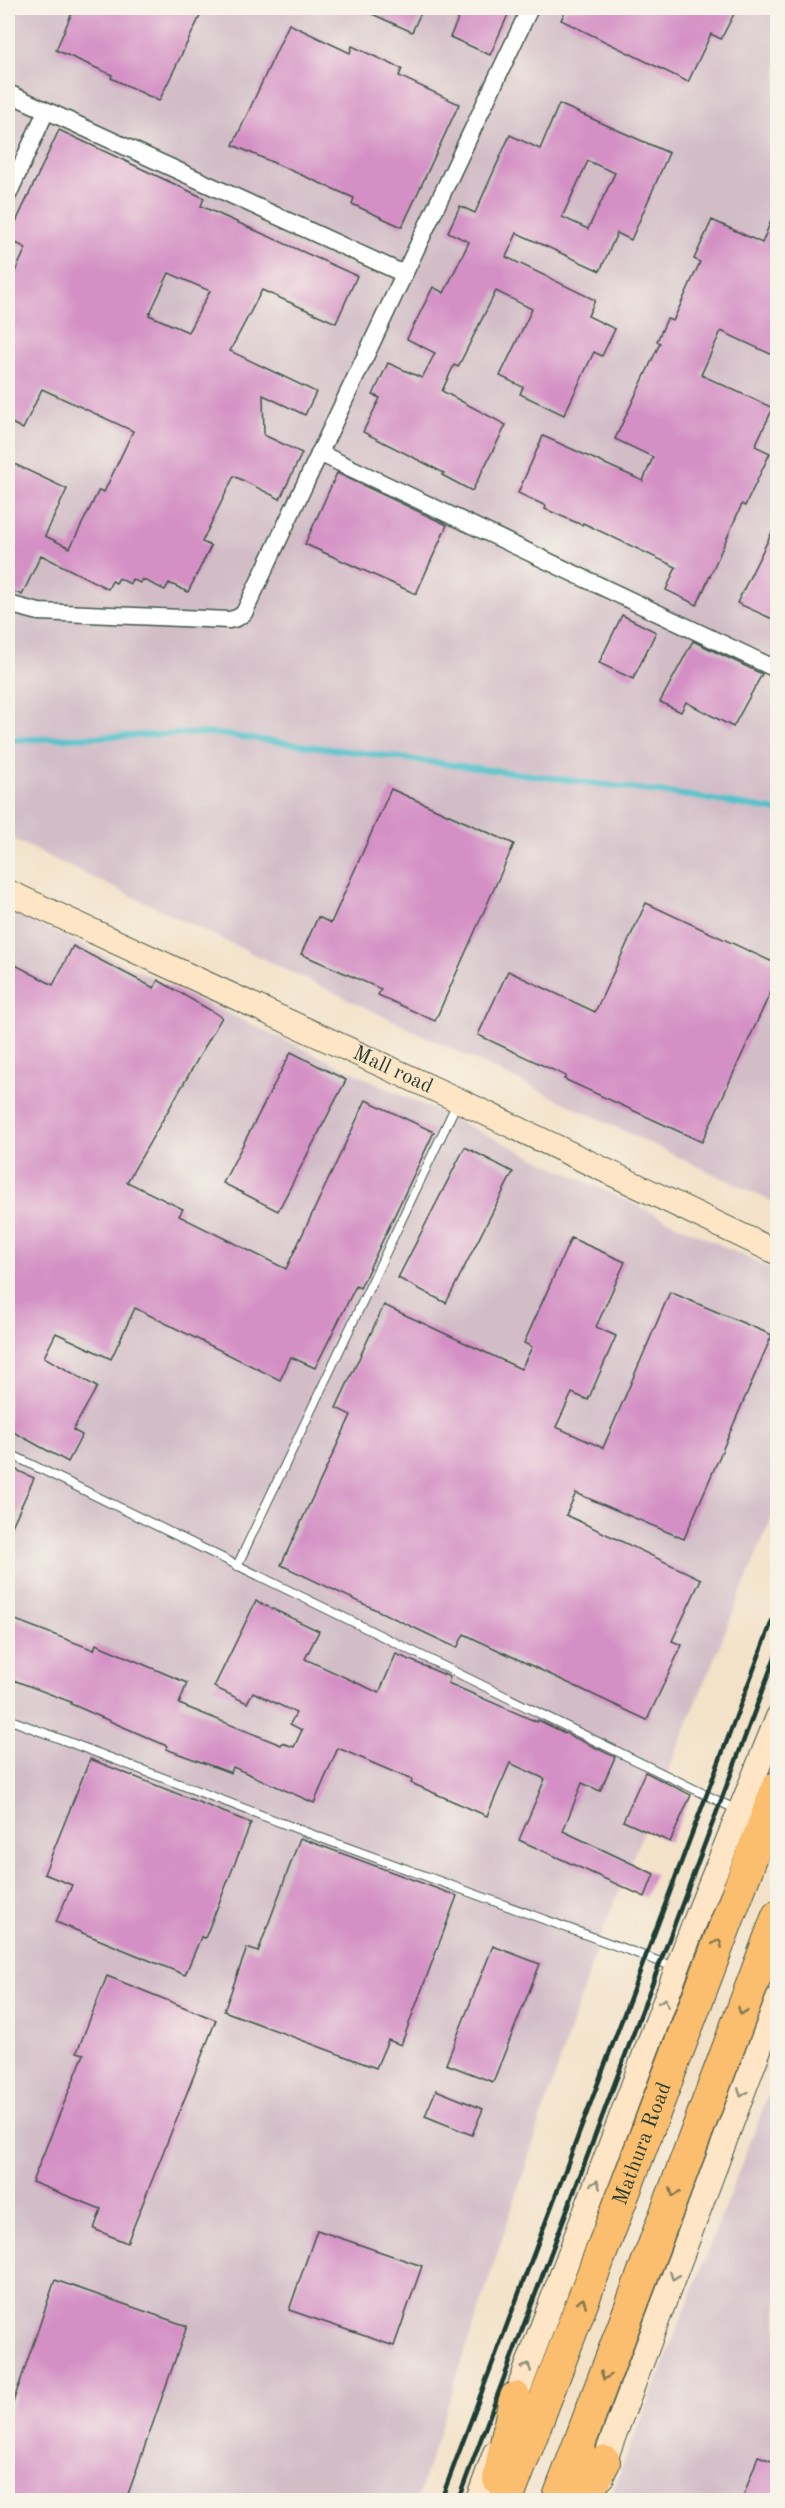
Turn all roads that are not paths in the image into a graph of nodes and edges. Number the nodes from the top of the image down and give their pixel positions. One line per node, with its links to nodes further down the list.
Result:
1 (530, 8): 5 (street)
2 (8, 93): 3 (street)
3 (46, 111): 4 (street); 5 (street)
4 (8, 195)
5 (404, 274): 6 (street)
6 (319, 453): 7 (street); 8 (street)
7 (8, 604)
8 (777, 670)
9 (8, 892): 10 (main road, Mall road)
10 (458, 1100): 11 (main road, Mall road); 13 (lane)
11 (777, 1254)
12 (8, 1453): 13 (lane)
13 (237, 1566): 17 (lane)
14 (777, 1717): 17 (main road)
15 (8, 1719): 19 (lane)
16 (777, 1787): 25 (highway, Mathura Road, one-way to 16)
17 (740, 1811): 19 (main road)
18 (777, 1916): 22 (highway, one-way to 22)
19 (677, 1968): 21 (main road, one-way to 19)
20 (777, 1999): 22 (main road, one-way to 22)
21 (515, 2398): 23 (main road); 24 (highway)
22 (590, 2457): 26 (highway); 27 (highway); 28 (main road)
23 (478, 2500)
24 (496, 2500)
25 (507, 2500)
26 (558, 2500)
27 (584, 2500)
28 (599, 2500)

